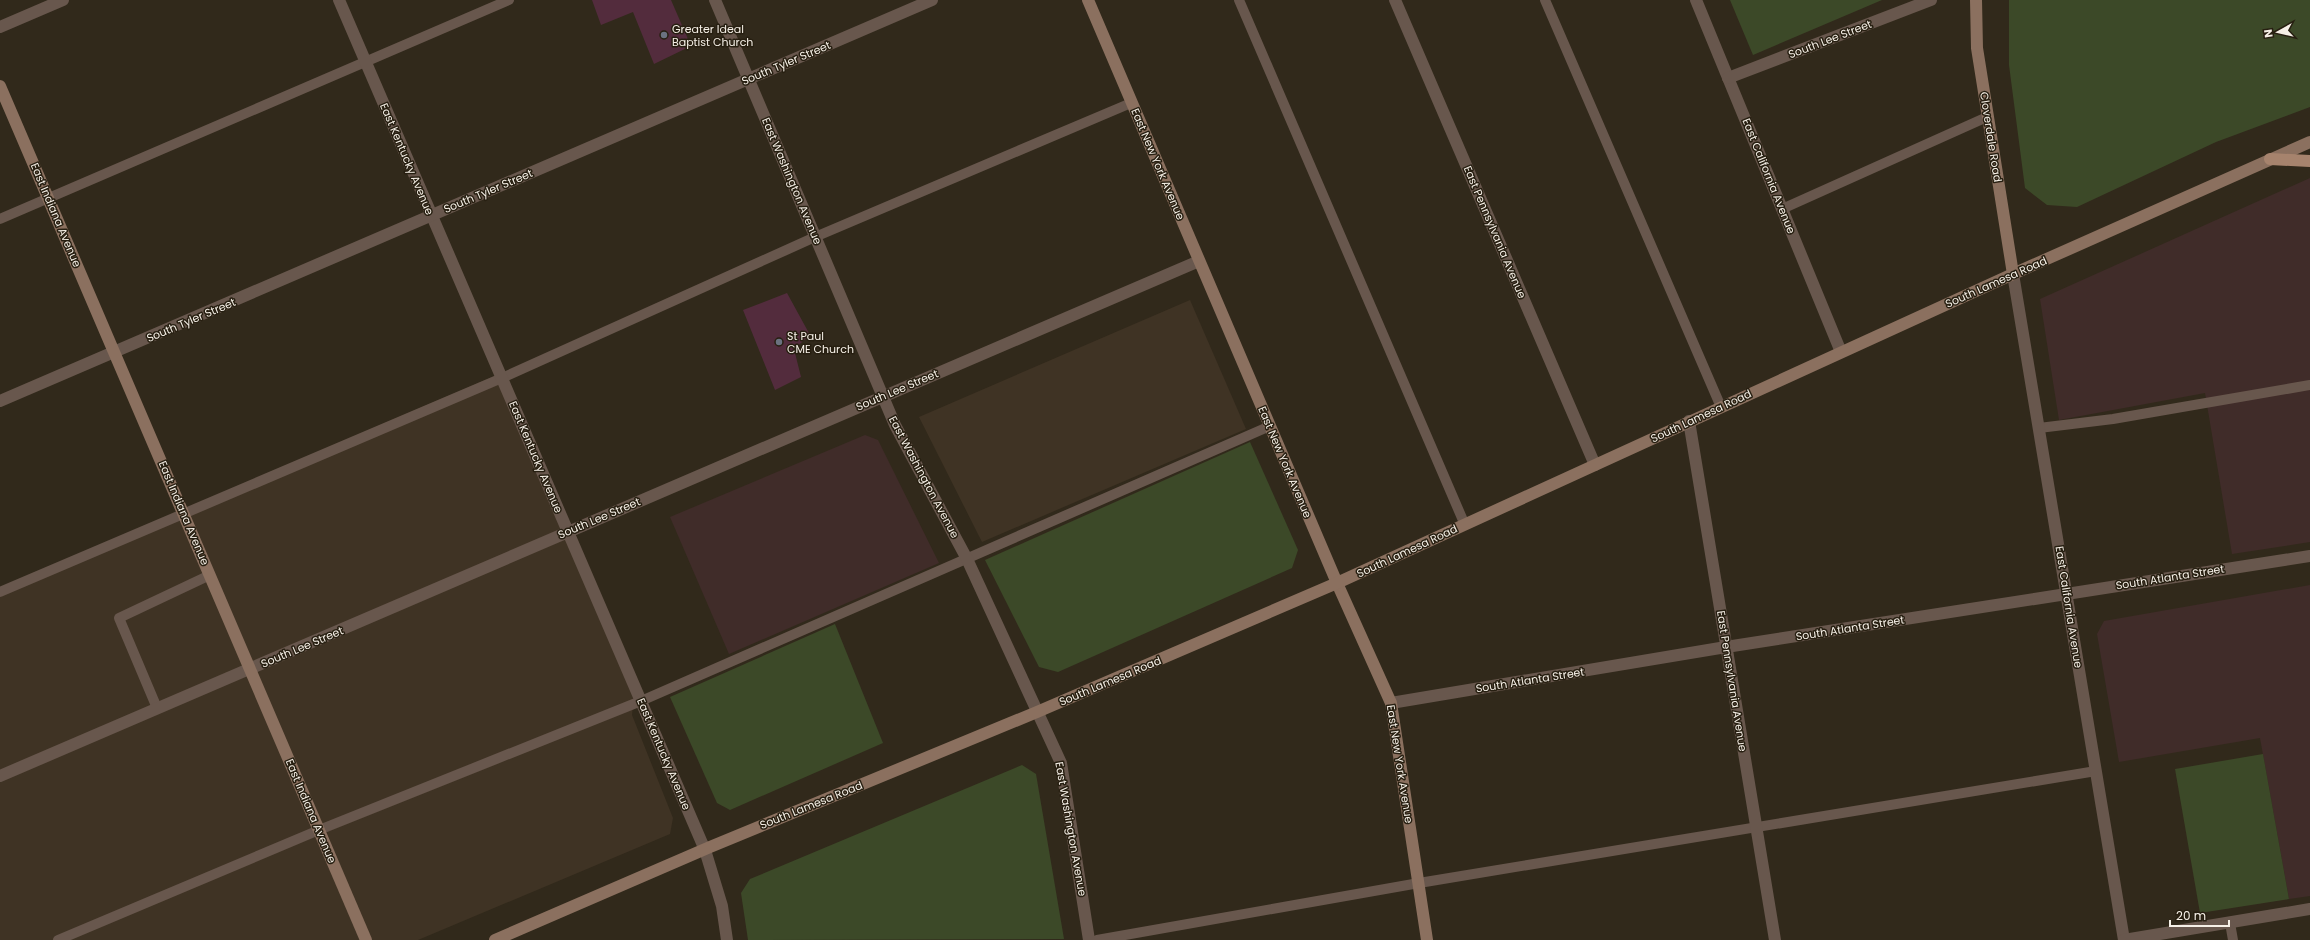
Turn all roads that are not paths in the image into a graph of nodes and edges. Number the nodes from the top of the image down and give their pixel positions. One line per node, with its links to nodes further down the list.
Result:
1 (63, 0): 13 (street)
2 (339, 0): 14 (street, East Kentucky Avenue)
3 (509, 0): 14 (lane)
4 (715, 0): 16 (street, East Washington Avenue)
5 (932, 0): 16 (street, South Tyler Street)
6 (1088, 0): 18 (main road, East New York Avenue)
7 (1240, 0): 42 (lane)
8 (1395, 0): 40 (street, East Pennsylvania Avenue)
9 (1545, 0): 36 (lane)
10 (1696, 0): 15 (street, East California Avenue)
11 (1931, 0): 15 (street, South Lee Street)
12 (1976, 0): 19 (main road, Cloverdale Road)
13 (0, 27)
14 (365, 61): 23 (lane); 25 (street, East Kentucky Avenue)
15 (1728, 78): 24 (street, East California Avenue)
16 (747, 80): 25 (street, South Tyler Street); 27 (street, East Washington Avenue)
17 (0, 86): 23 (main road, East Indiana Avenue)
18 (1132, 103): 27 (lane); 28 (main road, East New York Avenue)
19 (1987, 117): 24 (lane); 29 (main road, Cloverdale Road)
20 (2310, 142): 21 (main road, South Lamesa Road)
21 (2270, 159): 22 (main road); 29 (main road, South Lamesa Road)
22 (2310, 161)
23 (48, 198): 26 (lane); 31 (main road, East Indiana Avenue)
24 (1782, 209): 30 (street, East California Avenue)
25 (431, 215): 31 (street, South Tyler Street); 32 (street, East Kentucky Avenue)
26 (0, 218)
27 (815, 237): 32 (lane); 34 (street, East Washington Avenue)
28 (1199, 261): 34 (street, South Lee Street); 38 (main road, East New York Avenue)
29 (2013, 274): 30 (main road, South Lamesa Road); 39 (street, East California Avenue)
30 (1841, 352): 36 (main road, South Lamesa Road)
31 (115, 353): 35 (street, South Tyler Street); 41 (main road, East Indiana Avenue)
32 (502, 378): 41 (lane); 43 (street, East Kentucky Avenue)
33 (2310, 386): 39 (lane)
34 (882, 396): 43 (street, South Lee Street); 45 (street, East Washington Avenue)
35 (0, 401)
36 (1721, 407): 37 (main road, South Lamesa Road)
37 (1689, 422): 40 (main road, South Lamesa Road); 50 (street, East Pennsylvania Avenue)
38 (1270, 426): 45 (lane); 47 (main road, East New York Avenue)
39 (2039, 428): 49 (street, East California Avenue)
40 (1595, 465): 42 (main road, South Lamesa Road)
41 (184, 513): 46 (main road, East Indiana Avenue); 48 (lane)
42 (1465, 525): 47 (main road, South Lamesa Road)
43 (568, 531): 51 (street, South Lee Street); 52 (street, East Kentucky Avenue)
44 (2310, 556): 49 (street, South Atlanta Street)
45 (967, 560): 52 (lane); 55 (street, East Washington Avenue)
46 (210, 575): 51 (main road, East Indiana Avenue); 54 (lane)
47 (1337, 583): 53 (main road, East New York Avenue); 55 (main road, South Lamesa Road)
48 (0, 592)
49 (2066, 593): 50 (street, South Atlanta Street); 56 (street, East California Avenue)
50 (1726, 647): 53 (street, South Atlanta Street); 58 (street, East Pennsylvania Avenue)
51 (250, 669): 54 (street, South Lee Street); 59 (main road, East Indiana Avenue)
52 (641, 701): 59 (lane); 60 (street, East Kentucky Avenue)
53 (1391, 703): 61 (main road, East New York Avenue)
54 (158, 708): 57 (street, South Lee Street)
55 (1037, 712): 60 (main road, South Lamesa Road); 68 (street, East Washington Avenue)
56 (2096, 771): 58 (lane); 72 (street, East California Avenue)
57 (0, 776)
58 (1756, 829): 61 (lane); 71 (street, East Pennsylvania Avenue)
59 (319, 830): 64 (lane); 65 (main road, East Indiana Avenue)
60 (705, 850): 66 (main road, South Lamesa Road); 67 (street, East Kentucky Avenue)
61 (1418, 883): 69 (lane); 70 (main road, East New York Avenue)
62 (2310, 909): 63 (street)
63 (2230, 922): 72 (street); 73 (lane)
64 (58, 940)
65 (366, 940)
66 (495, 940)
67 (728, 940)
68 (1089, 940)
69 (1097, 940)
70 (1427, 940)
71 (1775, 940)
72 (2124, 940)
73 (2233, 940)

